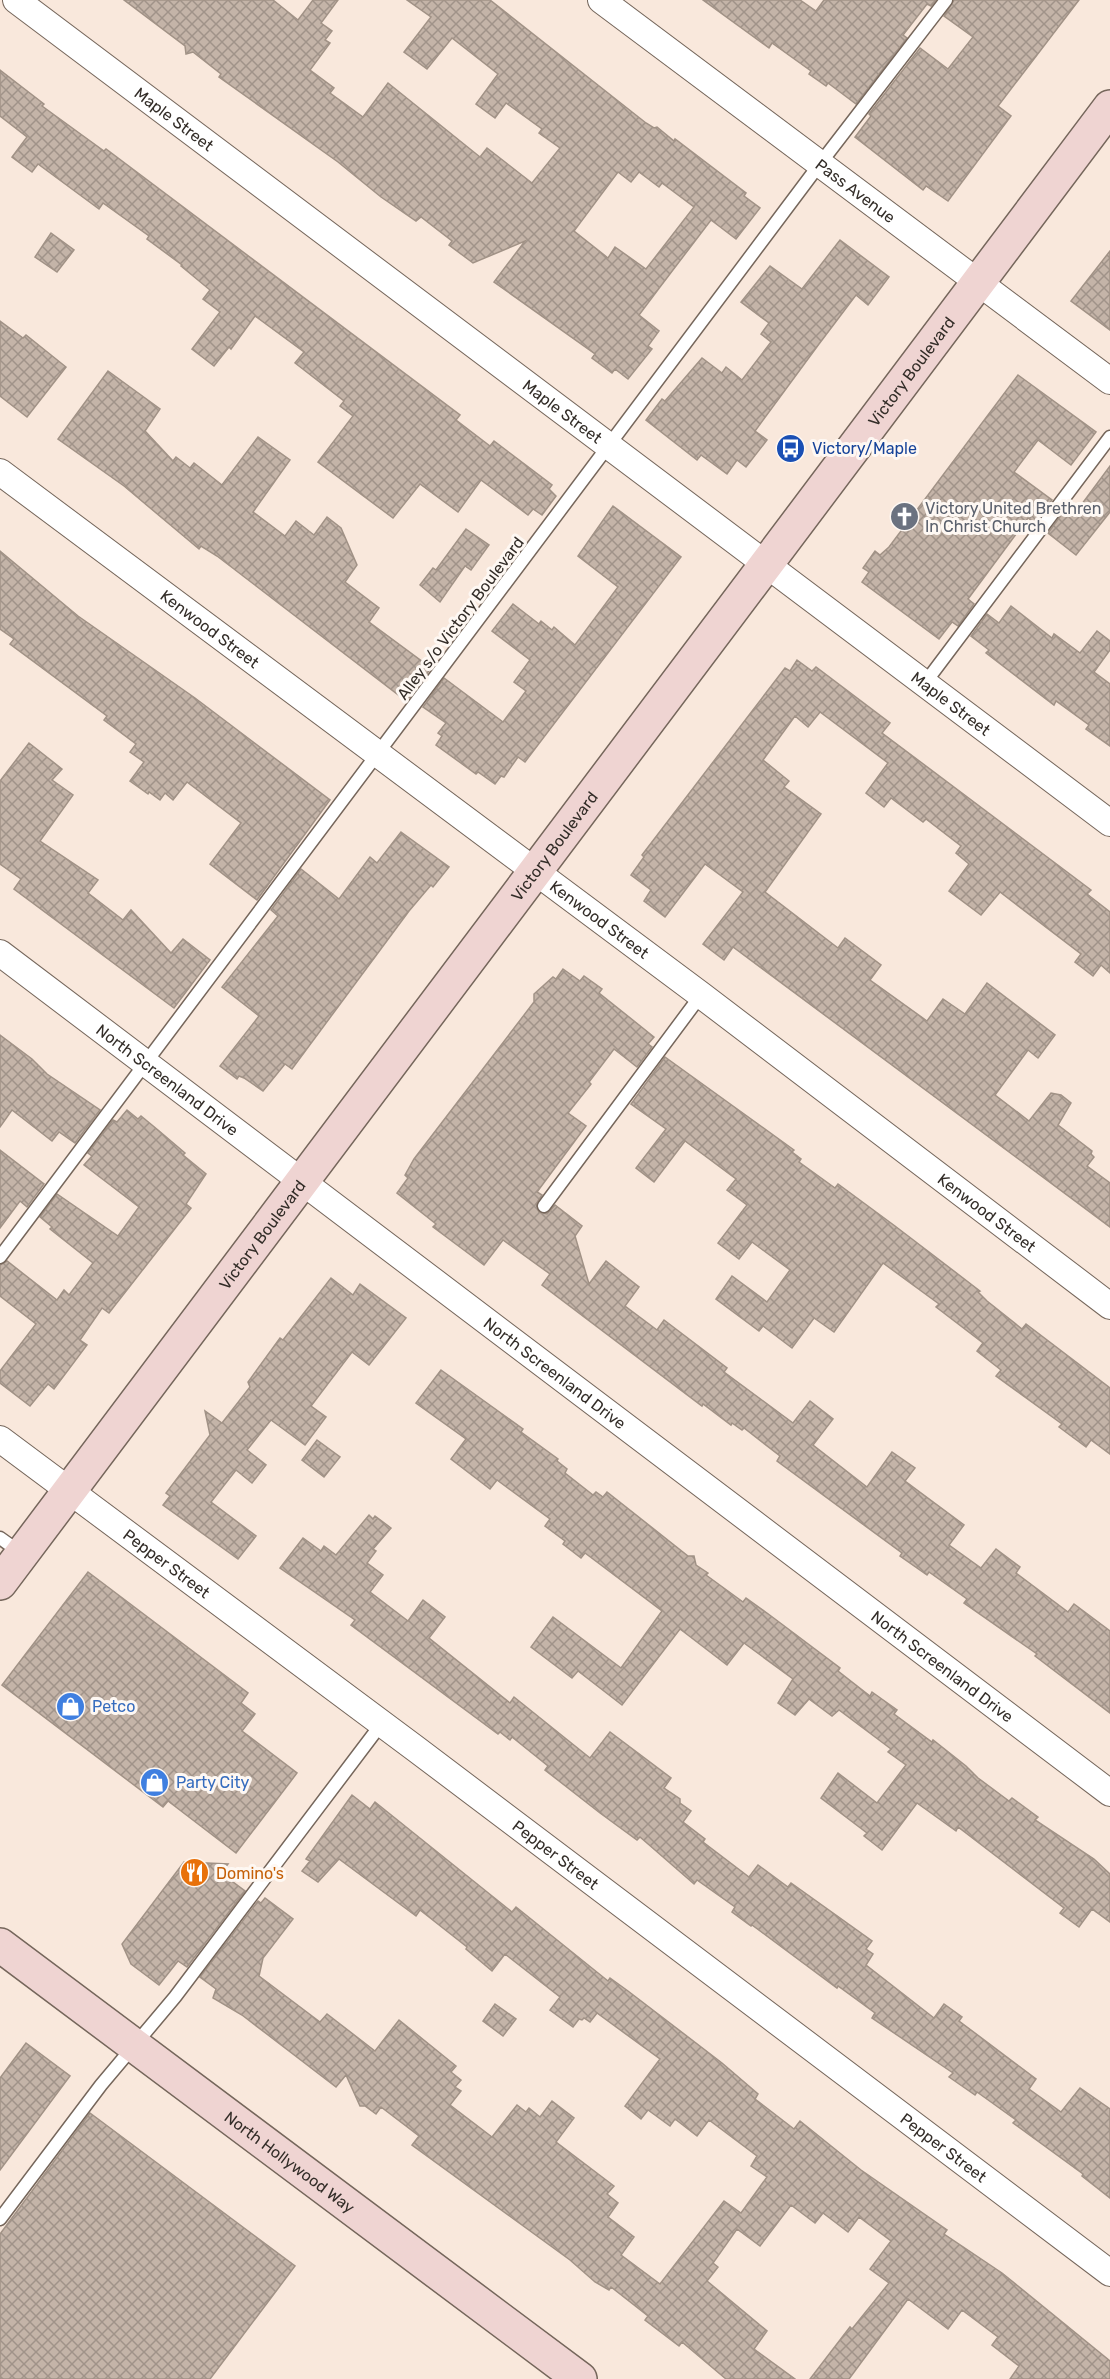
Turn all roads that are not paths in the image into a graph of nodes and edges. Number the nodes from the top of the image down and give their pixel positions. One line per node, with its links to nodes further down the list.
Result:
1 (16, 0): 9 (street, Maple Street)
2 (601, 0): 5 (street, Pass Avenue)
3 (946, 0): 5 (lane, Alley s/o Victory Boulevard)
4 (1110, 107): 6 (main road, Victory Boulevard)
5 (819, 165): 6 (street, Pass Avenue); 9 (lane, Alley s/o Victory Boulevard)
6 (979, 284): 7 (street, Pass Avenue); 11 (main road, Victory Boulevard)
7 (1110, 381)
8 (1110, 437): 12 (lane)
9 (610, 447): 11 (street, Maple Street); 13 (lane, Alley s/o Victory Boulevard)
10 (0, 472): 13 (street, Kenwood Street)
11 (767, 564): 12 (street, Maple Street); 15 (main road, Victory Boulevard)
12 (925, 683): 14 (street, Maple Street)
13 (377, 755): 15 (street, Kenwood Street); 18 (lane, Alley s/o Victory Boulevard)
14 (1110, 823)
15 (535, 873): 17 (street, Kenwood Street); 19 (main road, Victory Boulevard)
16 (0, 953): 18 (street, North Screenland Drive)
17 (701, 995): 20 (lane); 22 (street, Kenwood Street)
18 (146, 1063): 19 (street, North Screenland Drive); 21 (lane, Alley s/o Victory Boulevard)
19 (302, 1182): 24 (main road, Victory Boulevard); 28 (street, North Screenland Drive)
20 (544, 1206)
21 (0, 1257)
22 (1110, 1306)
23 (0, 1439): 24 (street, Pepper Street)
24 (69, 1491): 25 (main road, Victory Boulevard); 27 (street, Pepper Street)
25 (11, 1546): 26 (main road, Victory Boulevard)
26 (0, 1583)
27 (382, 1723): 30 (lane); 32 (street, Pepper Street)
28 (1110, 1793)
29 (0, 1945): 30 (main road, North Hollywood Way)
30 (134, 2046): 31 (lane); 33 (main road, North Hollywood Way)
31 (0, 2220)
32 (1110, 2273)
33 (580, 2379)

